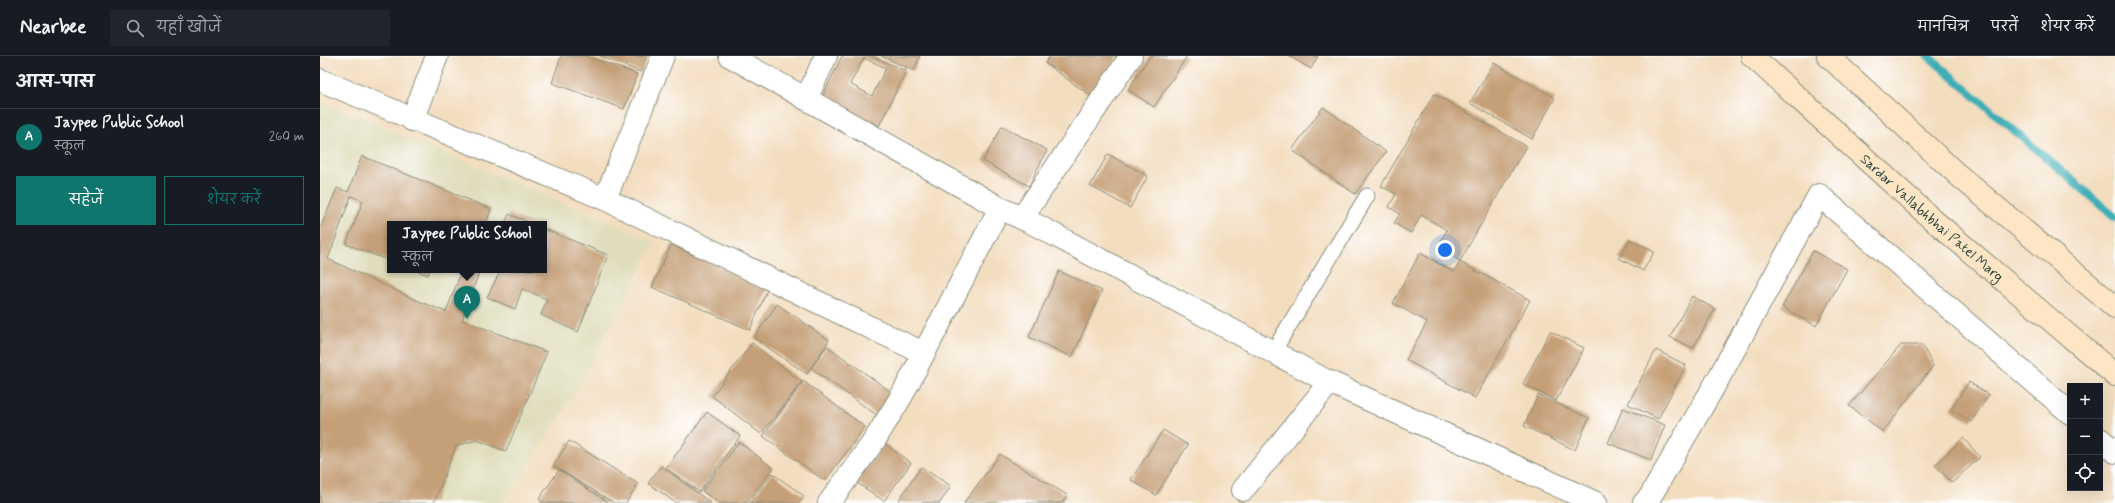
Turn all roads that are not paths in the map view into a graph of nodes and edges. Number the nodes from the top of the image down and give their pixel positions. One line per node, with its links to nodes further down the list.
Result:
1 (437, 56): 10 (street)
2 (663, 56): 12 (street)
3 (730, 56): 9 (street)
4 (826, 56): 9 (street)
5 (1131, 56): 14 (street)
6 (1752, 56): 18 (street, Sardar Vallabhbhai Patel Marg)
7 (1828, 56): 15 (street)
8 (320, 80): 10 (street)
9 (806, 99): 13 (street)
10 (412, 120): 12 (street)
11 (1367, 196): 16 (lane)
12 (605, 199): 17 (street)
13 (1000, 208): 14 (street); 17 (street)
14 (1022, 218): 16 (street)
15 (2115, 307)
16 (1273, 352): 19 (street)
17 (923, 353): 24 (street)
18 (2115, 375)
19 (1330, 382): 23 (street); 25 (street)
20 (2067, 410): 26 (street)
21 (2103, 442): 22 (street)
22 (2115, 452)
23 (1243, 490)
24 (829, 503)
25 (1596, 503)
26 (1644, 503)

